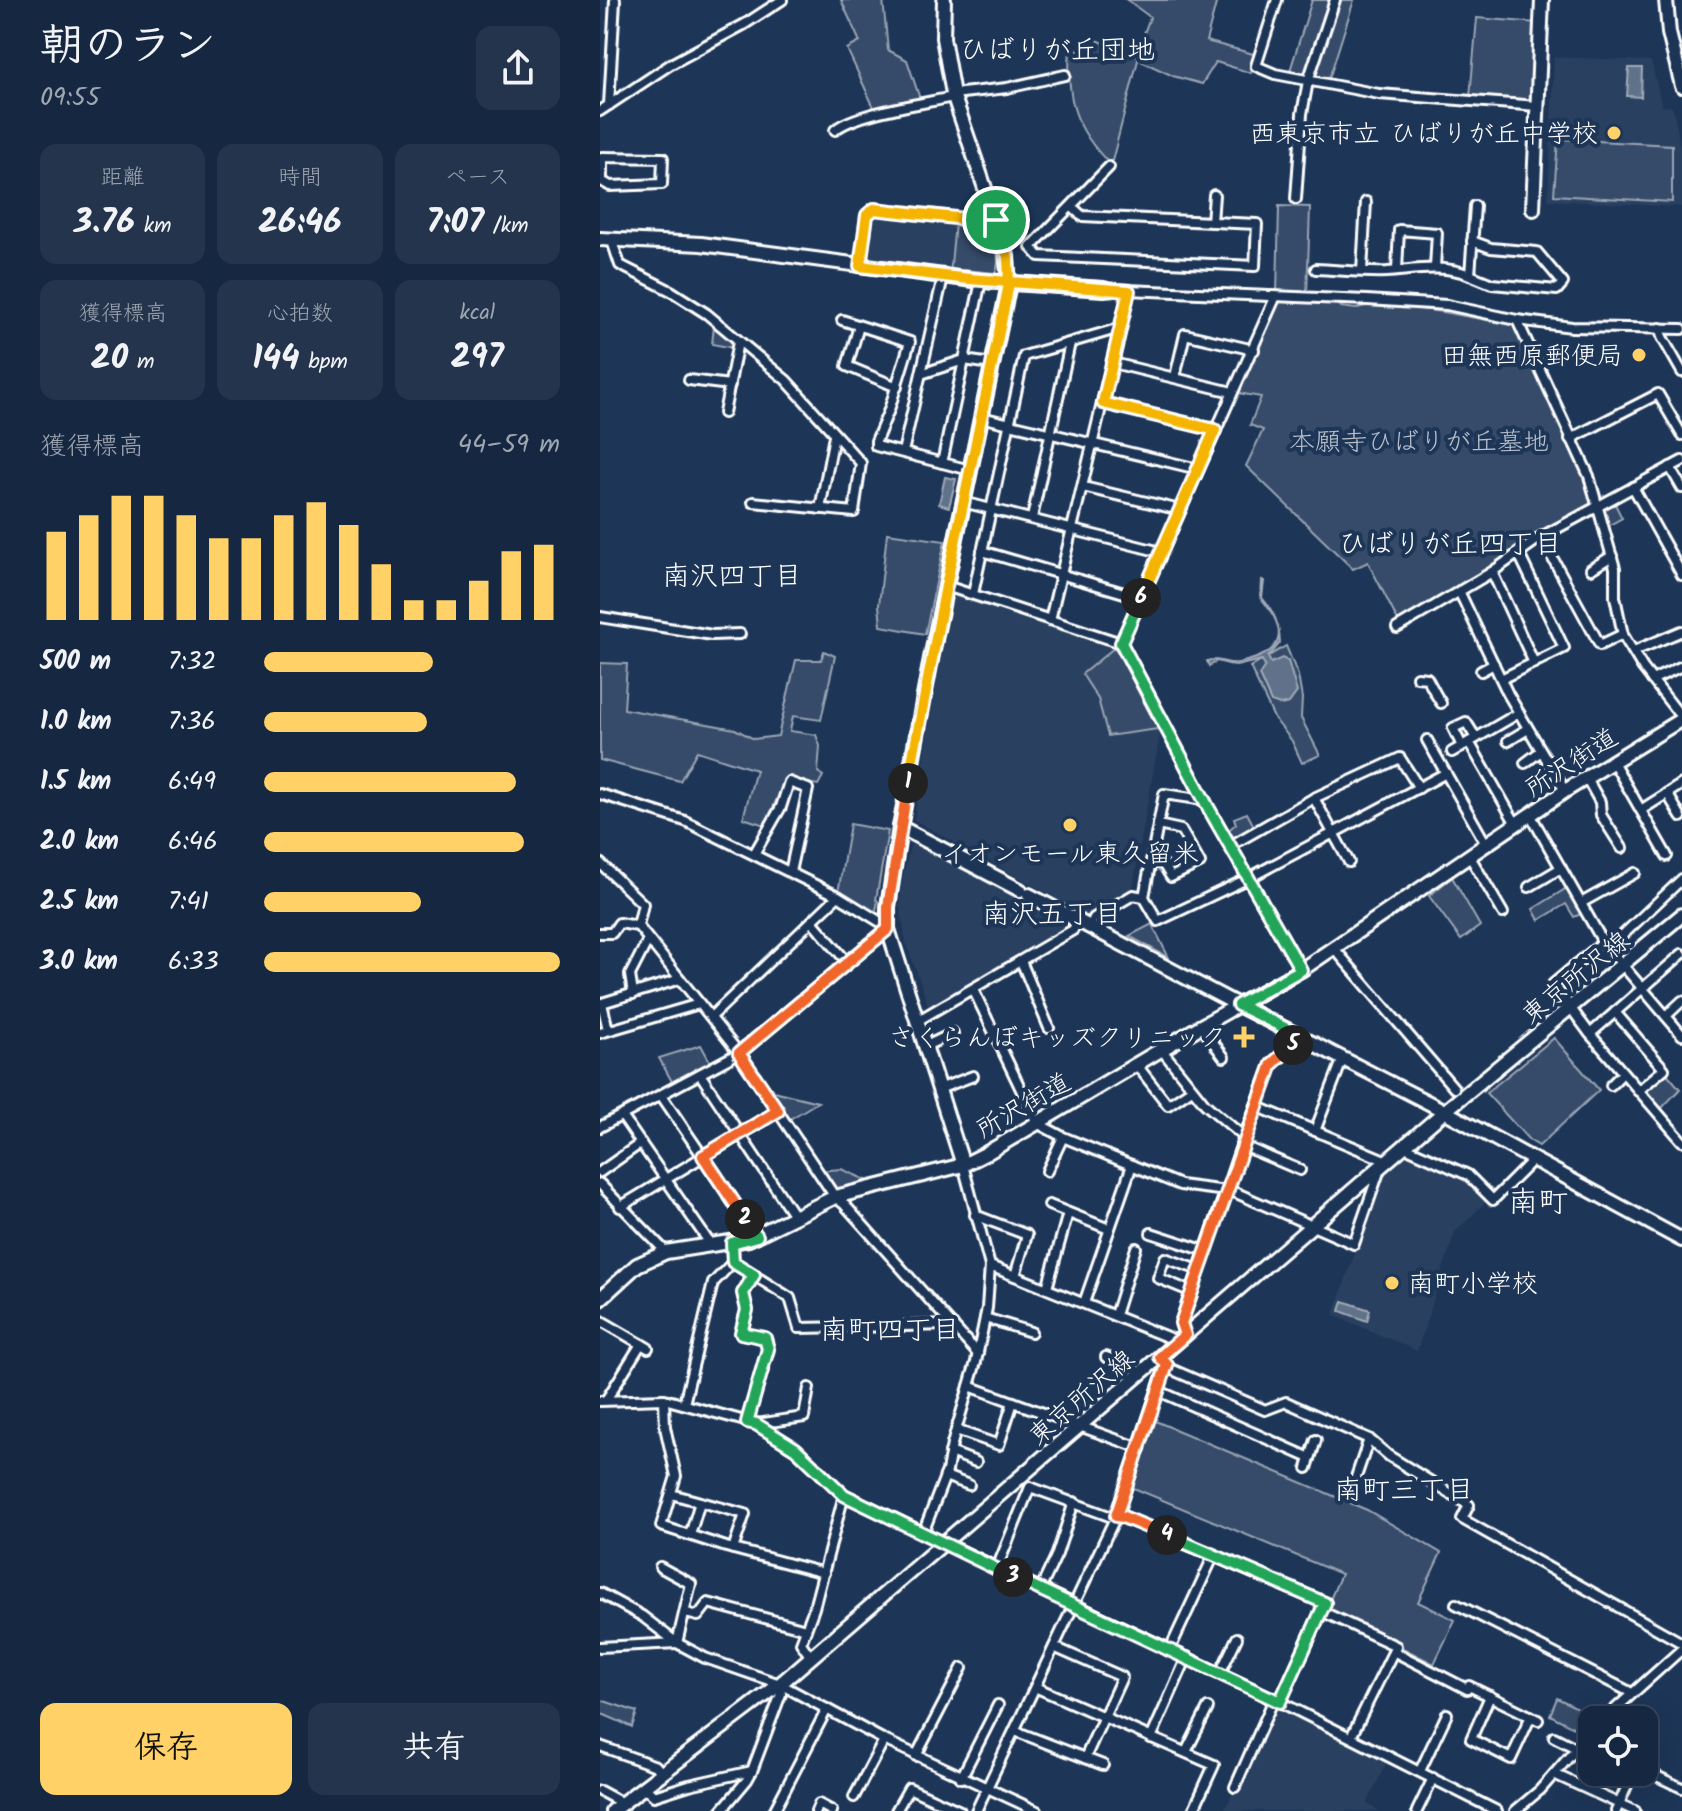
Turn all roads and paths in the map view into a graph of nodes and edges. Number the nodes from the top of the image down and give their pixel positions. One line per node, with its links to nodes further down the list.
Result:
1 (615, 0): 13 (street)
2 (782, 0): 13 (street)
3 (944, 0): 12 (main road)
4 (1277, 0): 10 (street)
5 (1335, 0): 10 (street)
6 (1542, 0): 14 (main road)
7 (1667, 0): 8 (main road)
8 (1680, 67): 11 (main road)
9 (1065, 75): 12 (street)
10 (1308, 81): 14 (street); 20 (street)
11 (1682, 86)
12 (953, 96): 16 (street); 25 (main road)
13 (609, 105): 15 (street)
14 (1537, 106): 24 (main road)
15 (600, 111)
16 (835, 130)
17 (1109, 167): 22 (street)
18 (601, 180): 18 (street)
19 (1214, 195): 26 (street)
20 (1296, 199)
21 (1366, 202): 33 (street)
22 (1071, 206): 26 (street); 26 (street)
23 (1475, 206): 28 (street)
24 (1533, 209)
25 (996, 220): 29 (street); 37 (main road)
26 (1212, 222)
27 (606, 240): 29 (main road); 47 (street)
28 (1472, 241): 34 (street); 34 (street)
29 (860, 266): 35 (main road)
30 (1435, 268): 32 (street); 32 (street); 34 (street)
31 (1316, 269): 33 (street)
32 (1397, 270): 33 (street)
33 (1362, 271)
34 (1470, 275)
35 (943, 277): 36 (main road); 54 (street)
36 (981, 281): 37 (main road); 50 (street)
37 (1009, 284): 38 (main road); 52 (main road)
38 (1104, 289): 39 (street)
39 (1129, 291): 40 (street); 44 (street)
40 (1275, 298): 42 (street); 49 (street)
41 (842, 320): 43 (street)
42 (1517, 320): 45 (street); 68 (street)
43 (859, 326): 58 (street); 58 (street)
44 (1120, 328): 48 (street); 51 (street)
45 (1660, 328): 46 (street); 53 (street)
46 (1682, 329)
47 (738, 342): 57 (street); 67 (street)
48 (1070, 343): 63 (street); 65 (street)
49 (1254, 350): 55 (street); 59 (street)
50 (964, 360): 52 (street); 54 (street); 72 (street)
51 (1113, 363): 55 (street); 60 (street)
52 (992, 364): 62 (main road)
53 (1682, 372)
54 (921, 374): 70 (street)
55 (1175, 377): 59 (street)
56 (689, 380): 57 (street)
57 (730, 385): 61 (street)
58 (897, 387): 70 (street)
59 (1232, 392): 64 (street)
60 (1103, 403): 64 (street); 69 (street)
61 (724, 413)
62 (981, 417): 63 (street); 75 (main road)
63 (1009, 424): 65 (street); 83 (street)
64 (1215, 430): 74 (street)
65 (1051, 433): 69 (street); 85 (street)
66 (1682, 435): 68 (street)
67 (834, 436): 82 (street); 82 (street)
68 (1570, 439): 81 (street)
69 (1093, 442): 74 (street); 76 (street)
70 (903, 452): 72 (street)
71 (1682, 461): 73 (street)
72 (942, 463): 75 (street)
73 (1670, 467): 77 (street); 78 (street)
74 (1198, 469): 84 (street)
75 (970, 470): 80 (main road)
76 (1083, 487): 84 (street); 86 (street)
77 (1633, 487): 81 (street); 95 (street)
78 (1682, 488)
79 (753, 502): 82 (street)
80 (963, 502): 83 (street); 96 (main road)
81 (1598, 507): 87 (street); 91 (street)
82 (820, 509)
83 (991, 509): 85 (street); 88 (street)
84 (1180, 510): 89 (street)
85 (1032, 518): 86 (street)
86 (1072, 528): 89 (street); 94 (street)
87 (1541, 537): 90 (street); 105 (street)
88 (982, 551): 94 (street); 98 (street)
89 (1161, 552): 99 (street)
90 (1518, 552): 93 (street); 108 (street)
91 (1612, 556): 92 (street); 105 (street)
92 (1591, 569)
93 (1492, 572): 97 (street); 108 (street)
94 (1061, 574): 99 (street); 101 (street)
95 (1682, 575)
96 (946, 586): 98 (street); 140 (main road)
97 (1459, 591): 102 (street); 109 (street)
98 (973, 594): 101 (street)
99 (1141, 598): 106 (street)
100 (600, 617): 104 (street)
101 (1050, 620): 106 (street)
102 (1397, 628)
103 (1682, 631): 107 (street)
104 (740, 634)
105 (1623, 634): 107 (street)
106 (1121, 643): 134 (street)
107 (1634, 651): 114 (street)
108 (1534, 663): 113 (street)
109 (1494, 664): 111 (street); 113 (street)
110 (1682, 666): 114 (street)
111 (1481, 671)
112 (1417, 677): 115 (street)
113 (1501, 679): 116 (street)
114 (1652, 680): 117 (street)
115 (1441, 703)
116 (1519, 713): 118 (street); 121 (street)
117 (1682, 718): 124 (main road, 所沢街道)
118 (1528, 729): 120 (street); 122 (street)
119 (1427, 740): 126 (street)
120 (1508, 741)
121 (1469, 742): 123 (street); 138 (street)
122 (1541, 751): 125 (street); 130 (street)
123 (1452, 752)
124 (1612, 760): 127 (main road, 所沢街道); 135 (street)
125 (1525, 763)
126 (1446, 773): 129 (street); 142 (street)
127 (1586, 777): 130 (main road, 所沢街道); 144 (street)
128 (1682, 784): 131 (street)
129 (1419, 788): 133 (street); 141 (street)
130 (1565, 791): 136 (main road, 所沢街道)
131 (1667, 793): 135 (street); 137 (street)
132 (600, 794): 145 (street)
133 (1314, 798): 141 (street); 143 (street)
134 (1205, 800): 139 (street); 143 (street)
135 (1641, 810): 147 (street)
136 (1530, 814): 138 (main road, 所沢街道); 151 (street)
137 (1681, 817)
138 (1516, 824): 142 (main road, 所沢街道)
139 (1158, 825): 148 (street); 148 (street)
140 (900, 827): 163 (main road); 165 (main road)
141 (1334, 834): 149 (street); 154 (street)
142 (1486, 844): 146 (main road, 所沢街道)
143 (1230, 846): 154 (street)
144 (1622, 848)
145 (754, 854): 152 (street); 152 (street)
146 (1469, 855): 160 (street); 169 (main road, 所沢街道)
147 (1667, 856)
148 (1151, 862): 158 (street)
149 (1349, 862)
150 (600, 863): 164 (street)
151 (1561, 868): 156 (street); 159 (street)
152 (790, 872): 157 (street)
153 (1635, 873): 159 (street)
154 (1249, 878): 158 (street); 174 (street)
155 (1682, 879): 168 (street)
156 (1529, 887)
157 (838, 896): 162 (street); 165 (street)
158 (1144, 897): 163 (street)
159 (1581, 903): 168 (street)
160 (1503, 913)
161 (1682, 915): 173 (main road, 東京所沢線)
162 (812, 921): 172 (street); 185 (street)
163 (1084, 923): 171 (street); 181 (main road)
164 (638, 926): 166 (street); 167 (street)
165 (888, 926): 172 (street); 186 (main road)
166 (600, 933)
167 (648, 940): 175 (street); 178 (street)
168 (1606, 945): 173 (street); 182 (street)
169 (1333, 947): 174 (main road, 所沢街道); 204 (street)
170 (1682, 954): 176 (street)
171 (1021, 961): 177 (street); 188 (street)
172 (848, 963): 196 (street)
173 (1623, 966): 176 (street); 182 (main road, 東京所沢線)
174 (1301, 970): 181 (main road, 所沢街道)
175 (680, 979): 178 (street); 180 (street)
176 (1642, 988): 183 (street); 184 (street)
177 (973, 989): 186 (street); 213 (street)
178 (633, 994): 189 (street)
179 (1682, 1001): 184 (street)
180 (699, 1004): 185 (street); 189 (street)
181 (1238, 1005): 187 (main road, 所沢街道); 192 (main road)
182 (1571, 1009): 191 (street); 211 (main road, 東京所沢線)
183 (1615, 1012): 191 (street); 207 (street)
184 (1666, 1016): 193 (street)
185 (711, 1017): 196 (street)
186 (917, 1021): 194 (main road)
187 (1201, 1026): 195 (main road, 所沢街道); 197 (street)
188 (1049, 1028)
189 (604, 1032)
190 (953, 1033): 194 (street)
191 (1590, 1034): 200 (street)
192 (1299, 1035): 198 (main road); 209 (street)
193 (1682, 1035)
194 (926, 1046): 205 (main road)
195 (1161, 1049): 199 (main road, 所沢街道); 206 (street)
196 (739, 1053): 201 (street); 210 (street)
197 (1224, 1057)
198 (1343, 1058): 211 (main road); 215 (street)
199 (1136, 1064): 206 (street); 213 (main road, 所沢街道)
200 (1623, 1073): 203 (street); 207 (street)
201 (700, 1074): 208 (street); 216 (street)
202 (973, 1076): 205 (street)
203 (1611, 1085)
204 (1454, 1088)
205 (939, 1089): 224 (main road)
206 (1192, 1089): 218 (street)
207 (1638, 1091): 219 (street)
208 (661, 1095): 212 (street); 222 (street)
209 (1256, 1106): 215 (street); 218 (street)
210 (778, 1111): 216 (street); 233 (street)
211 (1445, 1111): 221 (main road, 東京所沢線); 223 (main road)
212 (622, 1116): 214 (street); 220 (street)
213 (1037, 1123): 217 (street); 224 (main road, 所沢街道)
214 (600, 1127)
215 (1315, 1131): 226 (street)
216 (740, 1134): 222 (street); 238 (street)
217 (1063, 1137): 225 (street); 228 (street)
218 (1243, 1141): 227 (street); 232 (street)
219 (1682, 1141)
220 (641, 1143): 229 (street); 230 (street)
221 (1405, 1147): 223 (street); 226 (main road, 東京所沢線)
222 (703, 1156): 230 (street); 242 (street)
223 (1534, 1159): 243 (main road)
224 (963, 1165): 233 (main road, 所沢街道); 237 (street)
225 (1132, 1165): 232 (street); 240 (street)
226 (1384, 1165): 239 (main road, 東京所沢線); 239 (street)
227 (1300, 1170)
228 (1047, 1171)
229 (600, 1172)
230 (666, 1179): 235 (street); 245 (street)
231 (600, 1184): 235 (street)
232 (1227, 1189): 239 (street); 247 (street)
233 (835, 1197): 238 (main road, 所沢街道); 261 (street)
234 (1049, 1205): 236 (street)
235 (620, 1207): 248 (street)
236 (1068, 1213): 240 (street); 254 (street)
237 (975, 1215): 250 (street); 253 (street)
238 (795, 1217): 242 (main road, 所沢街道)
239 (1313, 1226): 263 (main road, 東京所沢線)
240 (1109, 1229): 257 (street)
241 (1151, 1233): 247 (street)
242 (757, 1236): 244 (main road, 所沢街道)
243 (1682, 1240)
244 (732, 1243): 245 (main road, 所沢街道); 249 (street)
245 (711, 1245): 248 (main road, 所沢街道)
246 (1136, 1248): 258 (street)
247 (1206, 1251): 251 (street)
248 (666, 1252): 256 (main road, 所沢街道)
249 (733, 1262): 252 (street); 274 (street)
250 (990, 1266): 253 (street); 259 (street)
251 (1199, 1270): 255 (street); 255 (street)
252 (754, 1275): 261 (street); 275 (street)
253 (1015, 1276): 254 (street)
254 (1047, 1288): 257 (street)
255 (1192, 1292): 263 (street)
256 (600, 1299)
257 (1084, 1303): 258 (street)
258 (1115, 1315): 263 (street)
259 (985, 1318): 262 (street); 264 (street)
260 (600, 1320): 272 (street)
261 (953, 1325): 264 (street)
262 (1031, 1332)
263 (1181, 1338): 266 (main road, 東京所沢線)
264 (978, 1354): 268 (street)
265 (1106, 1357): 267 (street)
266 (1163, 1362): 267 (main road, 東京所沢線); 270 (street); 278 (street)
267 (1140, 1374): 276 (main road, 東京所沢線)
268 (969, 1386): 273 (street); 277 (street)
269 (809, 1388): 275 (street)
270 (1159, 1391): 280 (street); 282 (street)
271 (664, 1399): 272 (street); 274 (street); 288 (street)
272 (603, 1401)
273 (1013, 1402): 276 (street); 277 (street)
274 (684, 1404): 275 (street)
275 (752, 1423): 289 (street)
276 (1081, 1427): 280 (street); 295 (main road, 東京所沢線)
277 (956, 1430): 281 (street)
278 (1369, 1439): 286 (street); 310 (street)
279 (1316, 1440): 282 (street)
280 (1140, 1448): 292 (street)
281 (950, 1452): 283 (street); 285 (street)
282 (1310, 1458): 284 (street)
283 (976, 1462)
284 (1307, 1468)
285 (945, 1476): 287 (street); 293 (street)
286 (1355, 1480)
287 (969, 1485)
288 (671, 1494): 290 (street); 294 (street)
289 (844, 1495): 293 (street); 300 (street)
290 (700, 1502): 294 (street); 296 (street)
291 (1074, 1502): 292 (street); 299 (street); 301 (street)
292 (1116, 1516): 297 (street); 304 (street)
293 (923, 1533): 295 (street)
294 (690, 1535): 296 (street)
295 (942, 1542): 299 (street); 316 (main road, 東京所沢線)
296 (733, 1549): 300 (street)
297 (1214, 1555): 305 (street); 313 (street)
298 (660, 1567): 306 (street)
299 (997, 1568): 301 (street)
300 (824, 1573): 307 (street)
301 (1040, 1590): 304 (street)
302 (600, 1593): 309 (street)
303 (1456, 1604): 322 (street)
304 (1072, 1605): 312 (street); 313 (street)
305 (1321, 1611): 315 (street); 324 (street)
306 (686, 1613): 307 (street); 309 (street)
307 (806, 1629): 316 (street)
308 (1237, 1638): 319 (street)
309 (677, 1643): 311 (street); 320 (street)
310 (1682, 1643)
311 (600, 1647)
312 (1054, 1647): 321 (street); 330 (street)
313 (1170, 1649): 317 (street)
314 (1682, 1649): 322 (street)
315 (1393, 1651): 323 (street); 332 (street)
316 (810, 1656): 320 (main road, 東京所沢線)
317 (1187, 1657): 319 (street); 334 (street)
318 (962, 1668): 339 (street)
319 (1220, 1673): 324 (street)
320 (780, 1684): 328 (street); 342 (street); 344 (main road, 東京所沢線)
321 (1035, 1687): 330 (street); 331 (street)
322 (1632, 1693): 326 (street)
323 (1490, 1696): 323 (street)
324 (1277, 1700): 332 (street); 352 (street)
325 (998, 1705): 347 (street)
326 (1618, 1706)
327 (1208, 1708): 338 (street)
328 (827, 1709): 335 (street); 362 (street)
329 (1447, 1714): 343 (street)
330 (1104, 1717): 334 (street); 340 (street)
331 (1015, 1731): 340 (street); 355 (street)
332 (1351, 1737): 343 (street)
333 (1554, 1737): 337 (street)
334 (1151, 1738): 338 (street)
335 (884, 1740): 339 (street); 357 (street)
336 (600, 1746): 344 (street)
337 (1578, 1746): 345 (street)
338 (1186, 1752): 369 (street)
339 (916, 1756): 347 (street)
340 (1085, 1758): 341 (street)
341 (1103, 1765)
342 (752, 1771): 349 (street); 361 (street)
343 (1420, 1771): 348 (street)
344 (662, 1773): 349 (main road, 東京所沢線)
345 (1554, 1774): 354 (street); 360 (street)
346 (1658, 1777): 353 (street)
347 (961, 1778): 355 (street)
348 (1433, 1778): 370 (street); 371 (street)
349 (643, 1786): 358 (main road, 東京所沢線)
350 (1589, 1786): 354 (street)
351 (1627, 1786): 359 (street)
352 (1235, 1787)
353 (1682, 1788)
354 (1588, 1789): 359 (street)
355 (987, 1790): 367 (street); 368 (street)
356 (600, 1791): 358 (street)
357 (854, 1797)
358 (617, 1807)
359 (1618, 1808): 372 (street)
360 (1518, 1810)
361 (721, 1811)
362 (774, 1811)
363 (816, 1811): 364 (street)
364 (832, 1811)
365 (896, 1811): 366 (street)
366 (960, 1811)
367 (976, 1811)
368 (1037, 1811)
369 (1193, 1811)
370 (1417, 1811)
371 (1497, 1811)
372 (1635, 1811)

